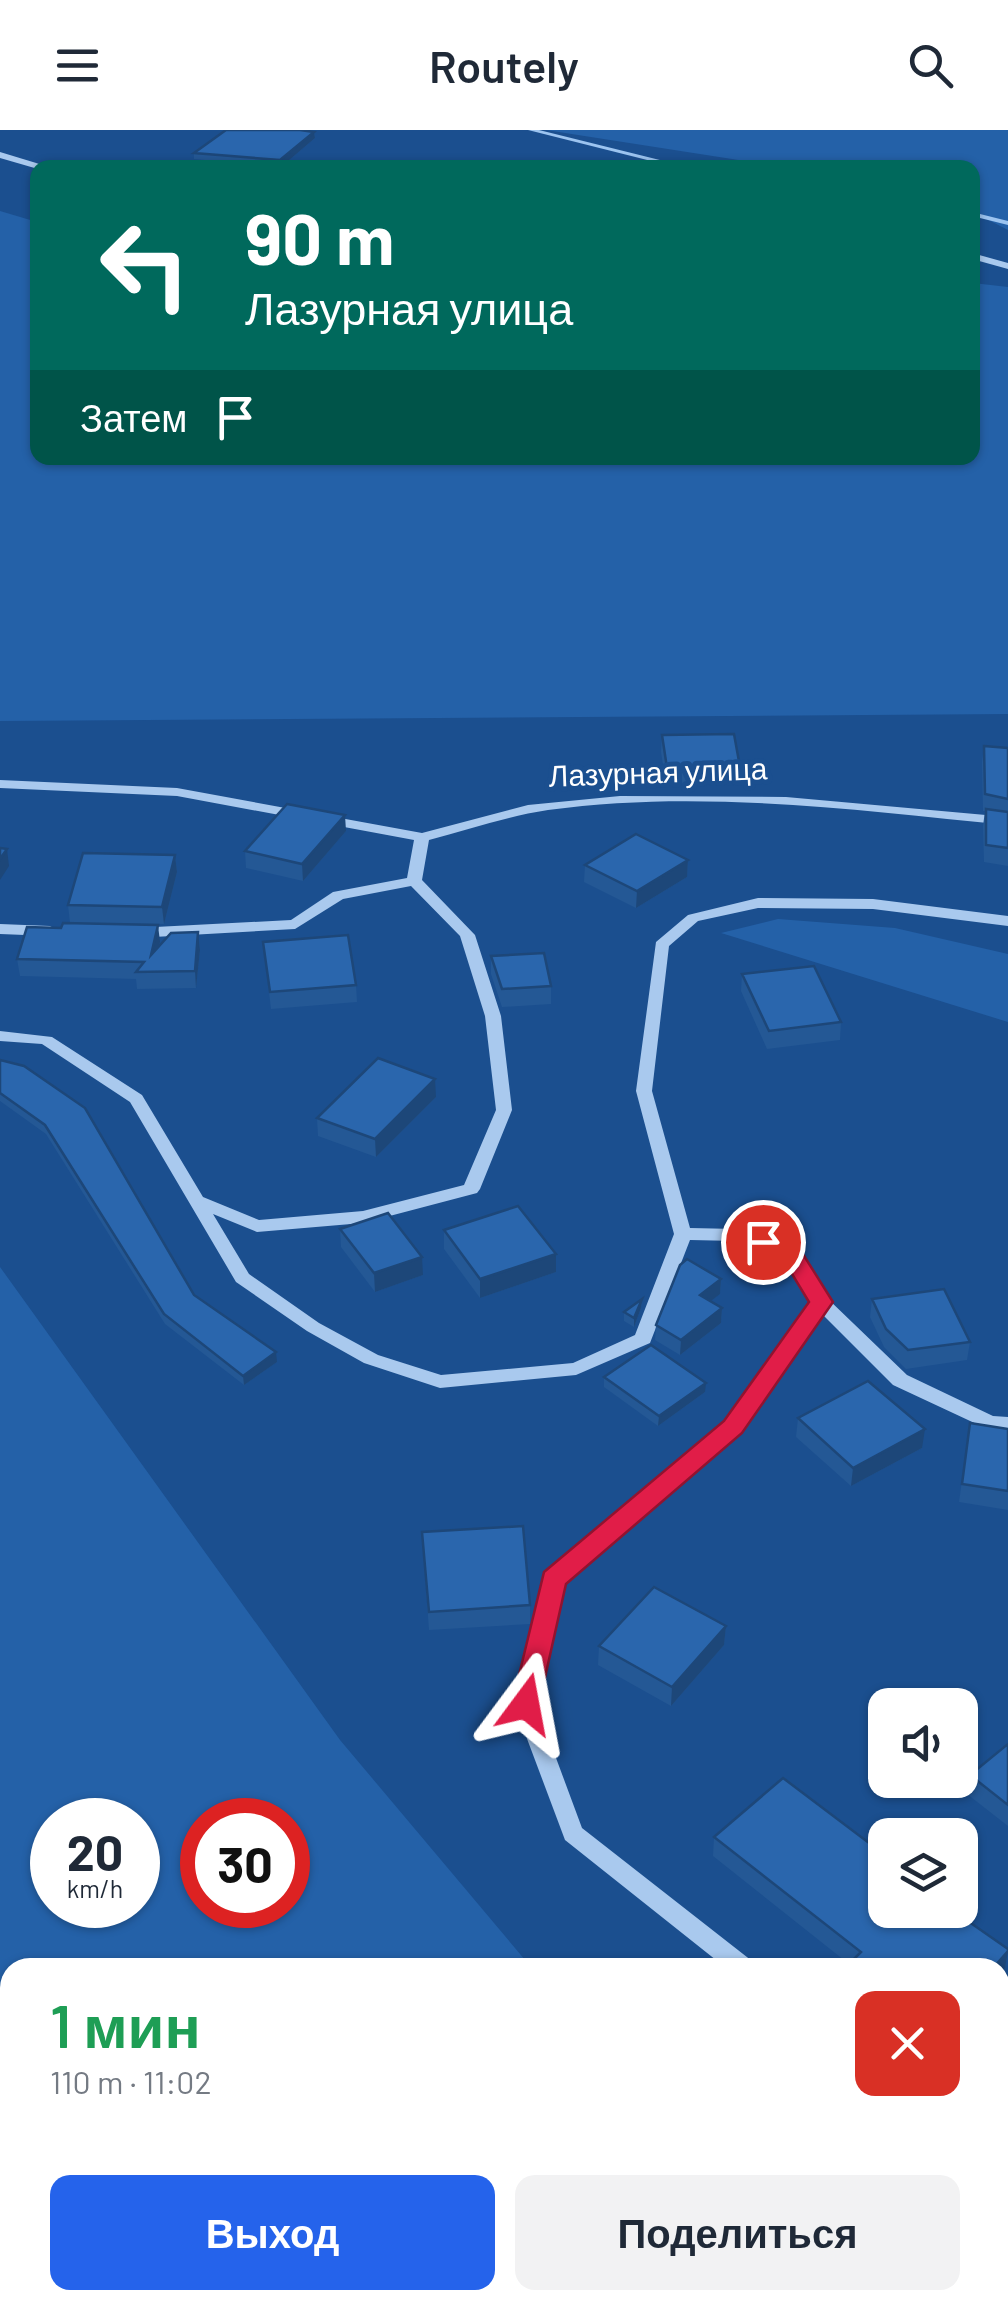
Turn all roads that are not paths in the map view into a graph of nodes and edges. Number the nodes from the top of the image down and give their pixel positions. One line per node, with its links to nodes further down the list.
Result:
1 (0, 155): 2 (street)
2 (30, 164)
3 (980, 258): 4 (street)
4 (1008, 266)
5 (0, 784): 7 (street)
6 (1008, 821): 7 (street, Лазурная улица)
7 (422, 837): 8 (street)
8 (414, 881): 12 (street); 14 (street)
9 (1008, 920): 15 (street)
10 (0, 929): 11 (street)
11 (60, 932)
12 (116, 933)
13 (0, 1036): 14 (street)
14 (196, 1202): 15 (street)
15 (683, 1234): 16 (street)
16 (822, 1302): 17 (street); 18 (street)
17 (1008, 1424)
18 (731, 1958)

